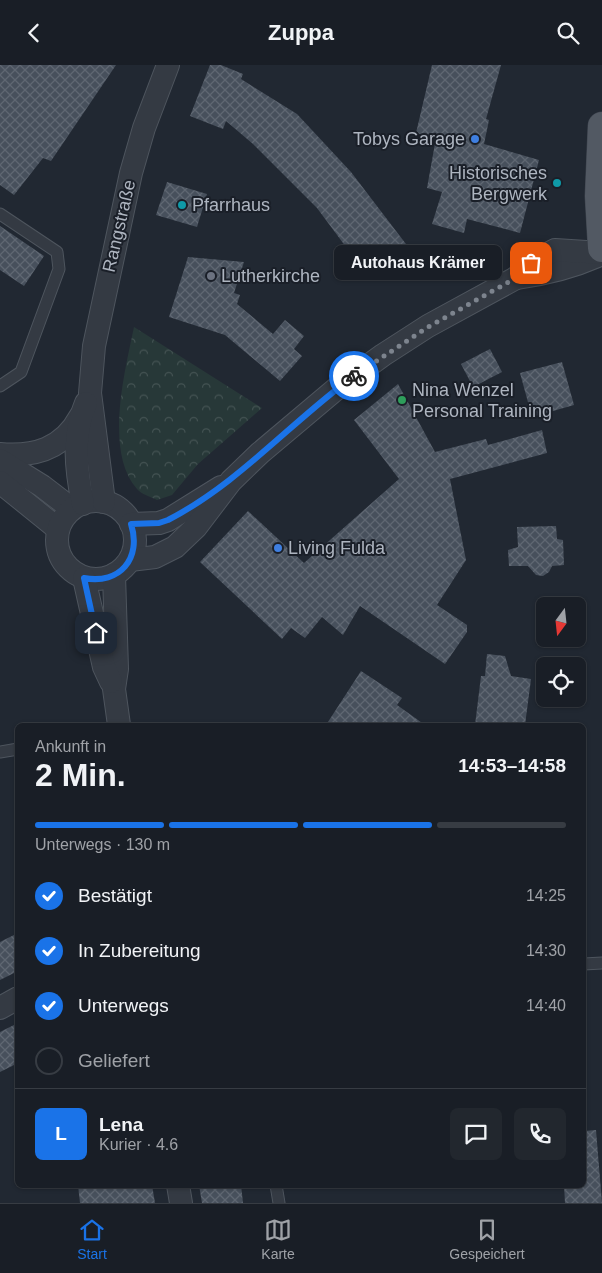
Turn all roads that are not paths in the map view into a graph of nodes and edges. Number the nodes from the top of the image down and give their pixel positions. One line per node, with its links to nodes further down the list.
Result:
1 (168, 65): 7 (street, Rangstraße)
2 (602, 126): 4 (main road)
3 (0, 214): 6 (lane)
4 (602, 248)
5 (602, 254): 11 (street)
6 (0, 386)
7 (90, 393): 8 (street, Rangstraße); 13 (street, Rangstraße)
8 (80, 416): 9 (street); 13 (street, Rangstraße)
9 (0, 454)
10 (0, 460): 13 (street)
11 (231, 481): 14 (street); 16 (street)
12 (0, 483): 15 (street)
13 (86, 505): 14 (street); 15 (street)
14 (131, 524): 16 (street)
15 (58, 529): 18 (street)
16 (130, 560): 17 (street)
17 (114, 575): 18 (street); 19 (street)
18 (84, 578): 19 (street)
19 (114, 689): 20 (street)
20 (119, 723)
21 (15, 750): 22 (lane)
22 (0, 752)
23 (602, 963): 24 (lane)
24 (586, 964)
25 (15, 1000): 26 (street)
26 (0, 1008)
27 (178, 1188): 29 (street)
28 (276, 1188): 30 (lane)
29 (181, 1203)
30 (279, 1203)

